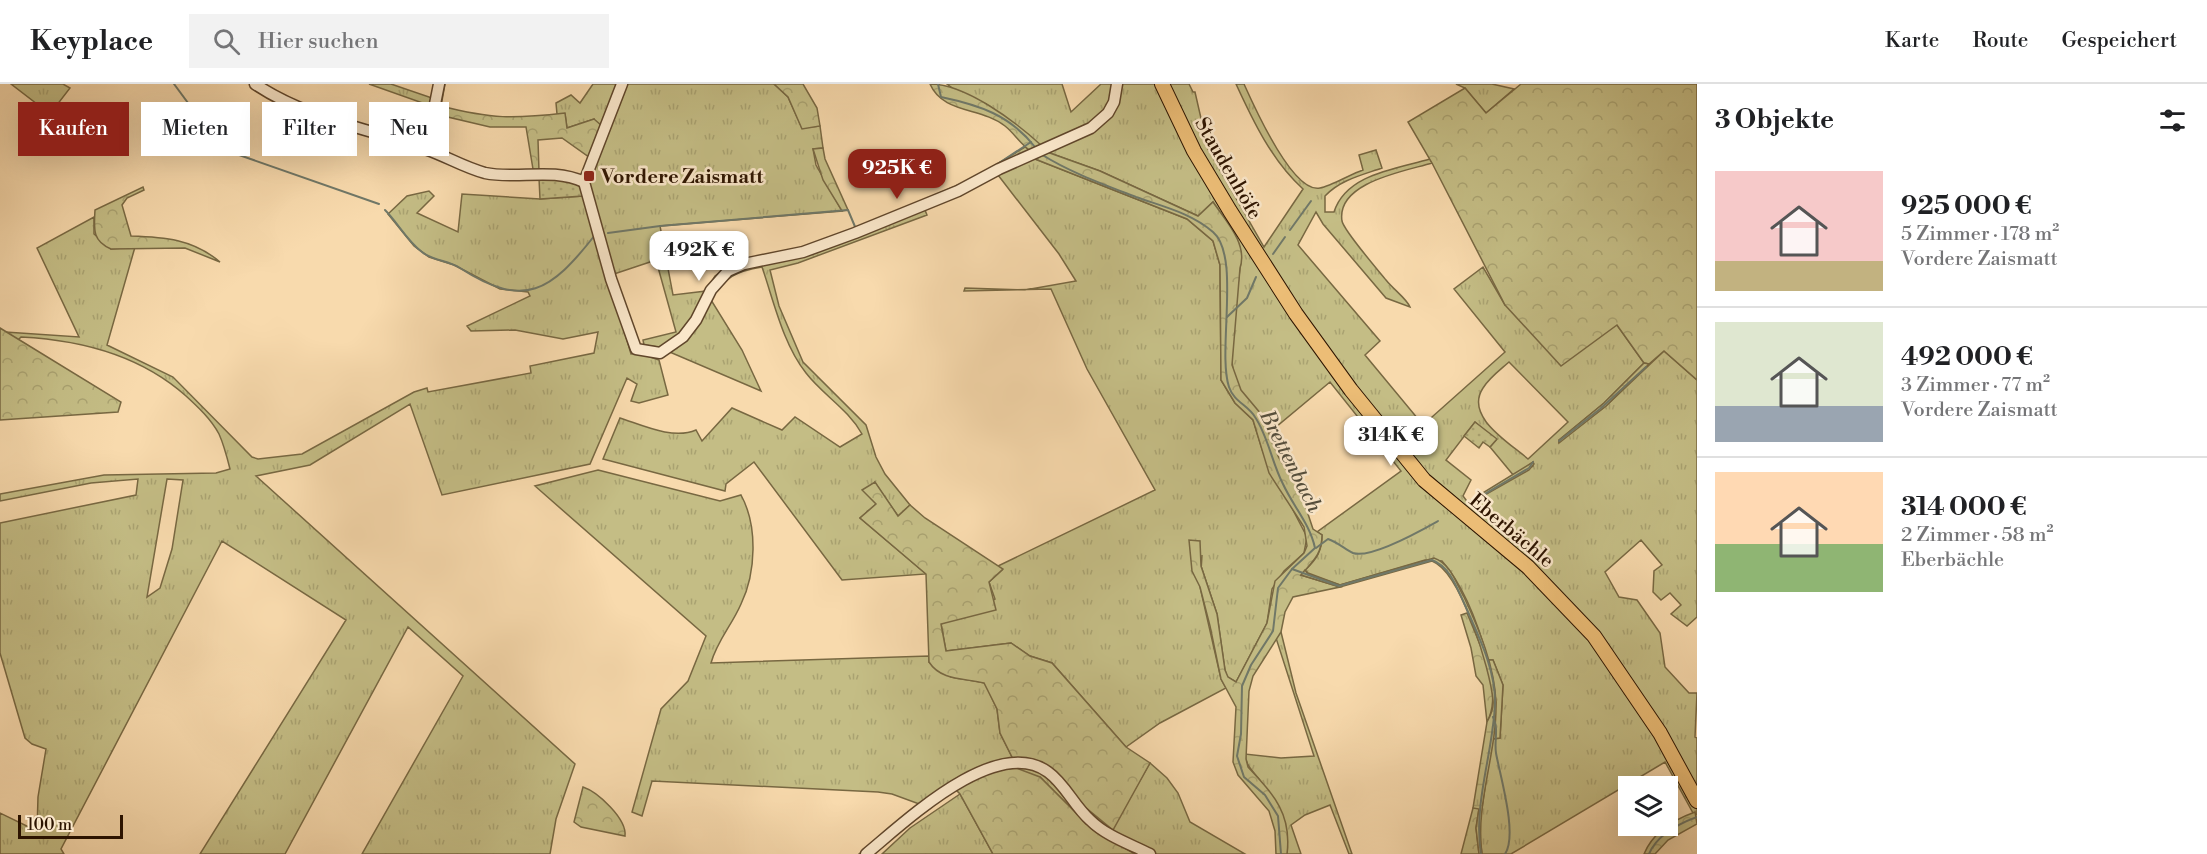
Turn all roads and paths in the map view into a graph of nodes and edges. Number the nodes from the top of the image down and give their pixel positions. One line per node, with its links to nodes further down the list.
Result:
1 (255, 84): 7 (street)
2 (439, 84): 6 (street)
3 (622, 84): 9 (street)
4 (1117, 84): 9 (street)
5 (1162, 84): 10 (main road, Staudenhöfe)
6 (435, 102)
7 (369, 131)
8 (440, 156): 9 (street)
9 (584, 182)
10 (1266, 269): 11 (main road, Eberbächle)
11 (1697, 801)
12 (866, 854): 13 (street)
13 (1150, 854)

